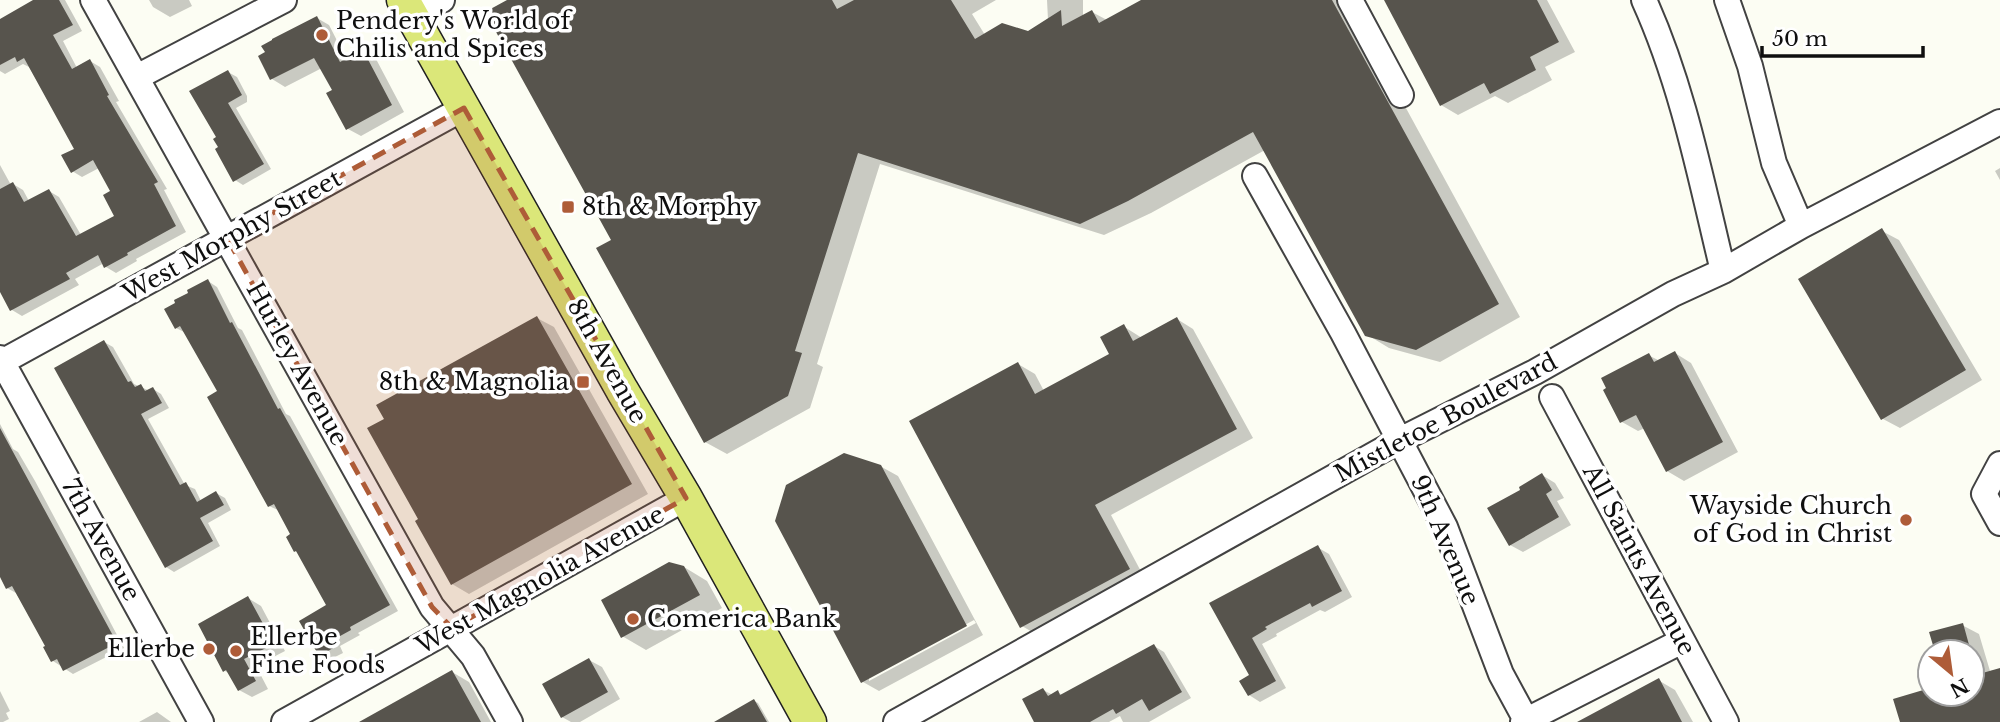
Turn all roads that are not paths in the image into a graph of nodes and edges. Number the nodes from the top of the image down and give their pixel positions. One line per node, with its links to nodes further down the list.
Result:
1 (93, 0): 8 (street, Hurley Avenue)
2 (284, 0): 8 (street)
3 (442, 0): 7 (street)
4 (1350, 0): 9 (street)
5 (1644, 0): 15 (street)
6 (1727, 0): 13 (street)
7 (408, 8): 10 (main road, 8th Avenue)
8 (137, 77): 14 (street, Hurley Avenue)
9 (1401, 95)
10 (464, 108): 14 (street, West Morphy Street); 20 (main road, 8th Avenue)
11 (2000, 122): 13 (street, Mistletoe Boulevard)
12 (1255, 176): 18 (street, 9th Avenue)
13 (1801, 226): 15 (street, Mistletoe Boulevard)
14 (227, 238): 16 (street, West Morphy Street); 22 (street, Hurley Avenue)
15 (1723, 271): 18 (street, Mistletoe Boulevard)
16 (1, 361): 25 (street, 7th Avenue)
17 (1552, 397): 23 (street, All Saints Avenue)
18 (1400, 440): 24 (street, 9th Avenue); 29 (street, Mistletoe Boulevard)
19 (2000, 464): 21 (street)
20 (687, 498): 22 (street, West Magnolia Avenue); 28 (main road, 8th Avenue)
21 (2000, 523)
22 (452, 628): 26 (street, West Magnolia Avenue); 27 (street, Hurley Avenue)
23 (1682, 641): 24 (street); 30 (street, All Saints Avenue)
24 (1526, 721)
25 (201, 722)
26 (284, 722)
27 (510, 722)
28 (810, 722)
29 (896, 722)
30 (1726, 722)

